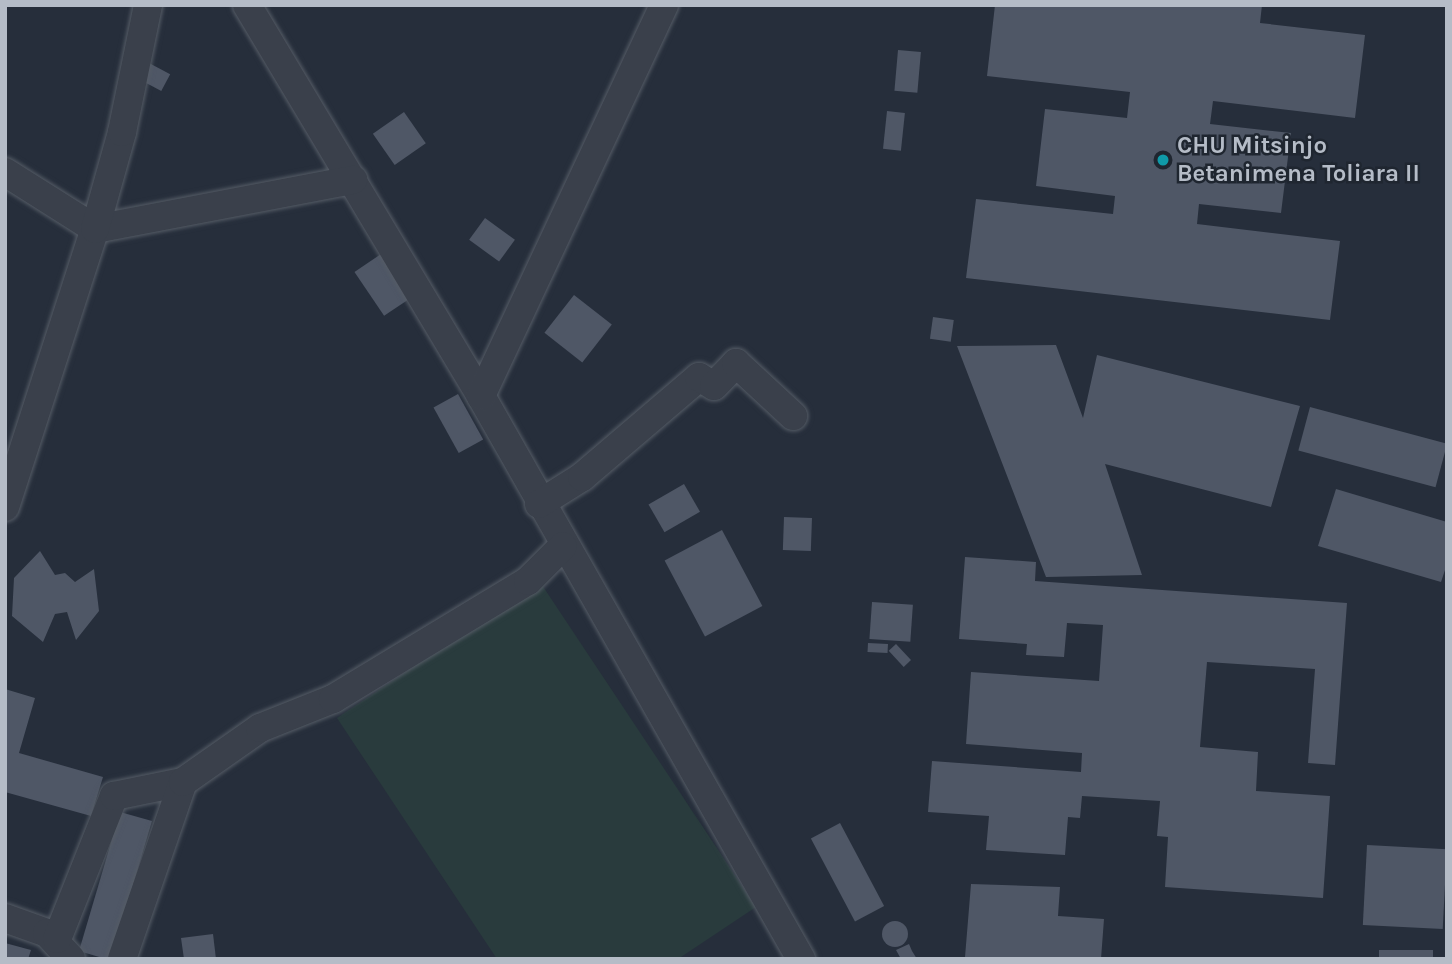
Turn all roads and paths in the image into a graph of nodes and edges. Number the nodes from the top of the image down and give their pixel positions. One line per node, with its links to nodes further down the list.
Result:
1 (148, 5): 6 (street)
2 (247, 5): 5 (street)
3 (664, 5): 7 (street)
4 (5, 172): 6 (street)
5 (353, 180): 6 (street); 7 (street)
6 (95, 229): 9 (street)
7 (481, 396): 10 (street)
8 (793, 416): 10 (street)
9 (13, 454): 11 (street)
10 (539, 504): 12 (street)
11 (5, 507)
12 (563, 546): 13 (street); 17 (street)
13 (183, 782): 15 (street); 16 (street)
14 (5, 918): 15 (street)
15 (64, 949)
16 (122, 959)
17 (801, 959)

